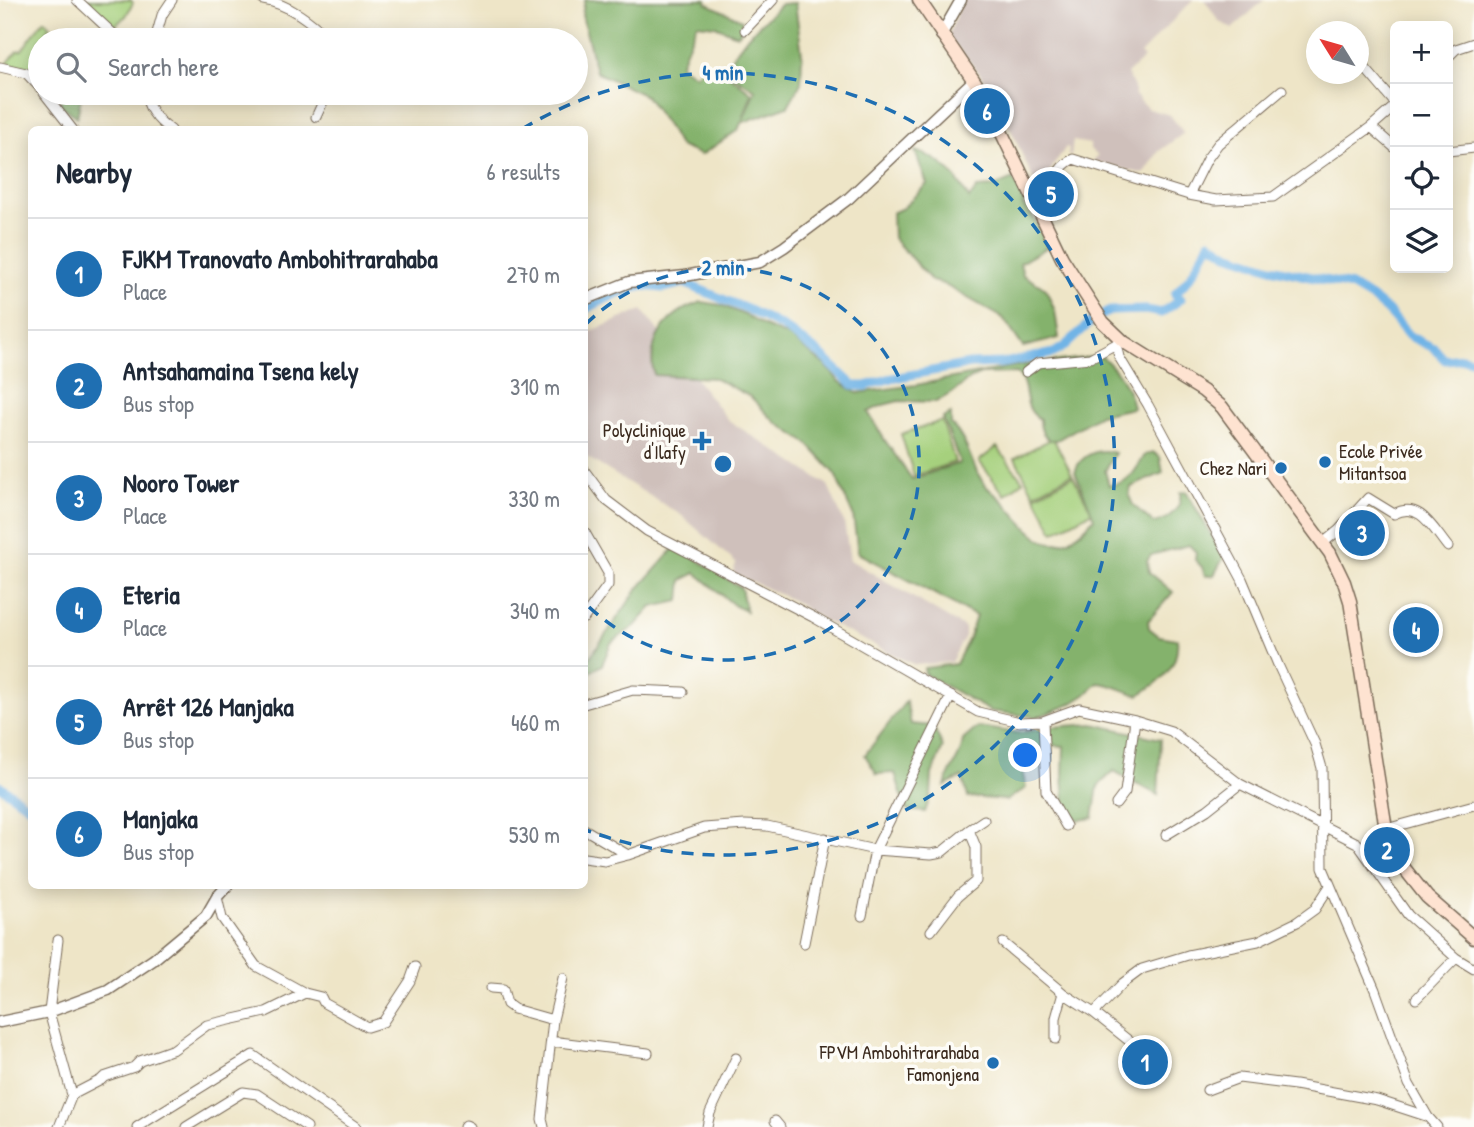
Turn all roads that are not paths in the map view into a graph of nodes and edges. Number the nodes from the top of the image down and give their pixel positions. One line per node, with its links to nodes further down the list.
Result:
1 (77, 0): 7 (street)
2 (172, 0): 8 (street)
3 (263, 0): 9 (street)
4 (773, 0): 10 (street)
5 (919, 0): 11 (main road)
6 (961, 0): 11 (street)
7 (107, 28)
8 (158, 28)
9 (318, 28)
10 (745, 30)
11 (941, 35): 17 (main road)
12 (1474, 43): 13 (street)
13 (1453, 52)
14 (0, 66): 16 (street)
15 (1369, 73): 19 (street)
16 (28, 74)
17 (973, 80): 32 (main road); 33 (street)
18 (1282, 90): 31 (street)
19 (1390, 98)
20 (53, 105): 25 (street)
21 (148, 105): 26 (street)
22 (322, 105): 24 (street)
23 (1390, 109): 27 (street)
24 (316, 117)
25 (70, 126)
26 (166, 126)
27 (1371, 127): 28 (street); 31 (street)
28 (1394, 147)
29 (1474, 148): 30 (street)
30 (1453, 150)
31 (1189, 195): 32 (street)
32 (1042, 218): 34 (main road)
33 (588, 298)
34 (1118, 341): 35 (street); 38 (main road); 51 (street)
35 (1026, 372)
36 (588, 475): 42 (street)
37 (588, 538): 40 (street)
38 (1323, 543): 39 (street); 52 (main road)
39 (1448, 547)
40 (588, 612)
41 (683, 692): 43 (street)
42 (951, 696): 45 (street); 57 (street)
43 (588, 703)
44 (1135, 720): 45 (street); 46 (street); 47 (street)
45 (1043, 721): 50 (street)
46 (1240, 784): 51 (street); 55 (street)
47 (1116, 804)
48 (1474, 805): 52 (street)
49 (985, 820): 54 (street)
50 (1066, 826)
51 (1322, 826): 60 (street); 69 (street)
52 (1386, 829): 65 (main road)
53 (588, 830): 58 (street)
54 (969, 830): 57 (street); 64 (street)
55 (1166, 835)
56 (825, 838): 57 (street); 58 (street); 67 (street)
57 (874, 849): 63 (street)
58 (628, 855): 59 (street)
59 (588, 859)
60 (1330, 886): 78 (street); 88 (street)
61 (224, 889): 62 (street)
62 (217, 897): 74 (street); 77 (street)
63 (862, 916)
64 (931, 931)
65 (1474, 938)
66 (58, 940): 77 (street)
67 (804, 943)
68 (1003, 943): 75 (street)
69 (1456, 958): 71 (street); 76 (street)
70 (415, 967): 74 (street)
71 (1474, 969)
72 (563, 978): 79 (street)
73 (491, 988): 79 (street)
74 (306, 993): 87 (street)
75 (1063, 993): 78 (street); 81 (street)
76 (1416, 999)
77 (49, 1012): 80 (street); 87 (street)
78 (1094, 1013): 83 (street)
79 (553, 1020): 82 (street)
80 (0, 1022)
81 (1056, 1039)
82 (551, 1041): 84 (street); 96 (street)
83 (1133, 1044)
84 (648, 1053)
85 (736, 1058): 97 (street)
86 (1207, 1090): 88 (street)
87 (72, 1095): 89 (street)
88 (1428, 1117): 98 (street)
89 (59, 1127)
90 (137, 1127): 93 (street)
91 (186, 1127): 92 (street)
92 (307, 1127)
93 (356, 1127)
94 (464, 1127): 95 (street)
95 (470, 1127)
96 (544, 1127)
97 (707, 1127)
98 (1437, 1127)

